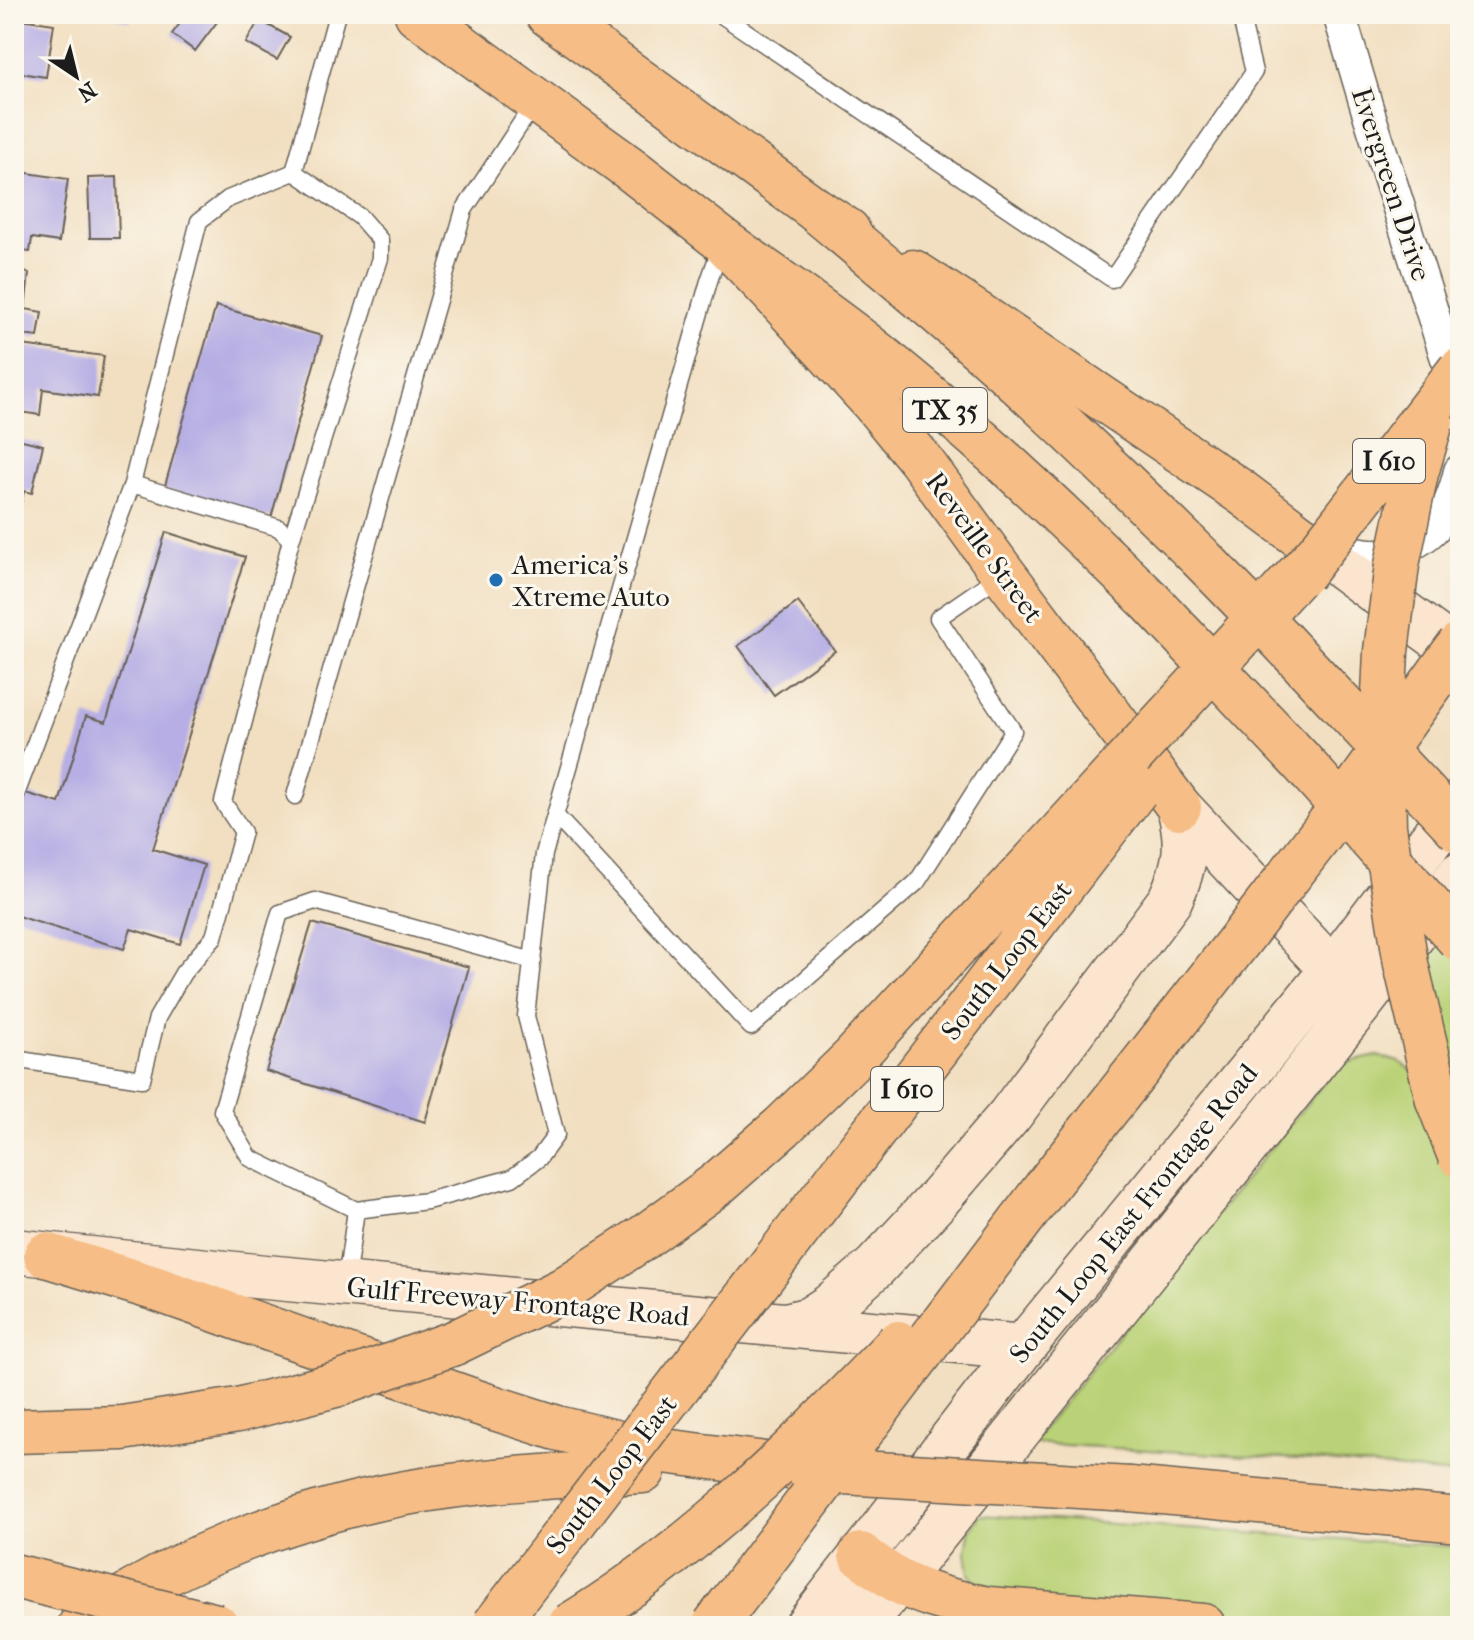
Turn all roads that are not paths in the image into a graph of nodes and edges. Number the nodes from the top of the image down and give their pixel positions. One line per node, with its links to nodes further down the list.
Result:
1 (337, 14): 8 (lane)
2 (417, 14): 7 (main road, Reveille Street / TX 35)
3 (548, 14): 9 (main road, TX 35)
4 (720, 14): 5 (lane)
5 (1240, 14)
6 (1339, 14): 13 (street, Evergreen Drive)
7 (536, 100): 10 (main road, Reveille Street / TX 35); 21 (lane)
8 (294, 172): 15 (lane); 16 (lane)
9 (816, 210): 17 (main road); 26 (main road, TX 35, bridge)
10 (723, 241): 18 (main road, Reveille Street); 25 (lane); 28 (main road, TX 35, bridge)
11 (1460, 341): 33 (main road, bridge)
12 (1460, 370): 17 (main road, South Loop East / I 610, bridge)
13 (1460, 399)
14 (1460, 471): 17 (street)
15 (132, 484): 16 (lane); 22 (lane)
16 (291, 540): 32 (lane)
17 (1310, 544): 20 (main road); 41 (main road, bridge); 49 (main road, South Loop East / I 610, bridge)
18 (1003, 573): 24 (main road, Reveille Street); 25 (lane)
19 (1460, 644): 34 (main road, bridge)
20 (1460, 654)
21 (295, 796)
22 (14, 800)
23 (1460, 801): 30 (main road, South Loop East Frontage Road)
24 (1179, 807): 30 (main road, Reveille Street); 38 (main road)
25 (555, 815): 29 (lane)
26 (1460, 831)
27 (1460, 874): 31 (main road, South Loop East Frontage Road)
28 (1460, 940)
29 (533, 961): 35 (lane); 35 (lane)
30 (1332, 970): 31 (main road, Reveille Street); 39 (main road, South Loop East Frontage Road)
31 (1362, 1002): 40 (main road, South Loop East Frontage Road)
32 (14, 1059)
33 (1460, 1156)
34 (1053, 1178): 50 (main road, bridge); 51 (main road, bridge)
35 (356, 1210): 37 (lane)
36 (30, 1253): 37 (main road, Gulf Freeway Frontage Road); 42 (main road)
37 (346, 1285): 38 (main road, Gulf Freeway Frontage Road)
38 (786, 1325): 39 (main road, Gulf Freeway Frontage Road)
39 (1023, 1347): 40 (main road); 44 (main road, South Loop East Frontage Road)
40 (1037, 1408): 46 (main road, South Loop East Frontage Road)
41 (14, 1431)
42 (805, 1469): 43 (main road, bridge); 47 (main road)
43 (1460, 1520)
44 (861, 1555): 46 (main road); 52 (main road, South Loop East Frontage Road)
45 (14, 1576): 48 (main road, bridge)
46 (898, 1581): 53 (main road, South Loop East Frontage Road); 54 (main road)
47 (80, 1626)
48 (217, 1626)
49 (494, 1626)
50 (569, 1626)
51 (714, 1626)
52 (807, 1626)
53 (862, 1626)
54 (1203, 1626)

